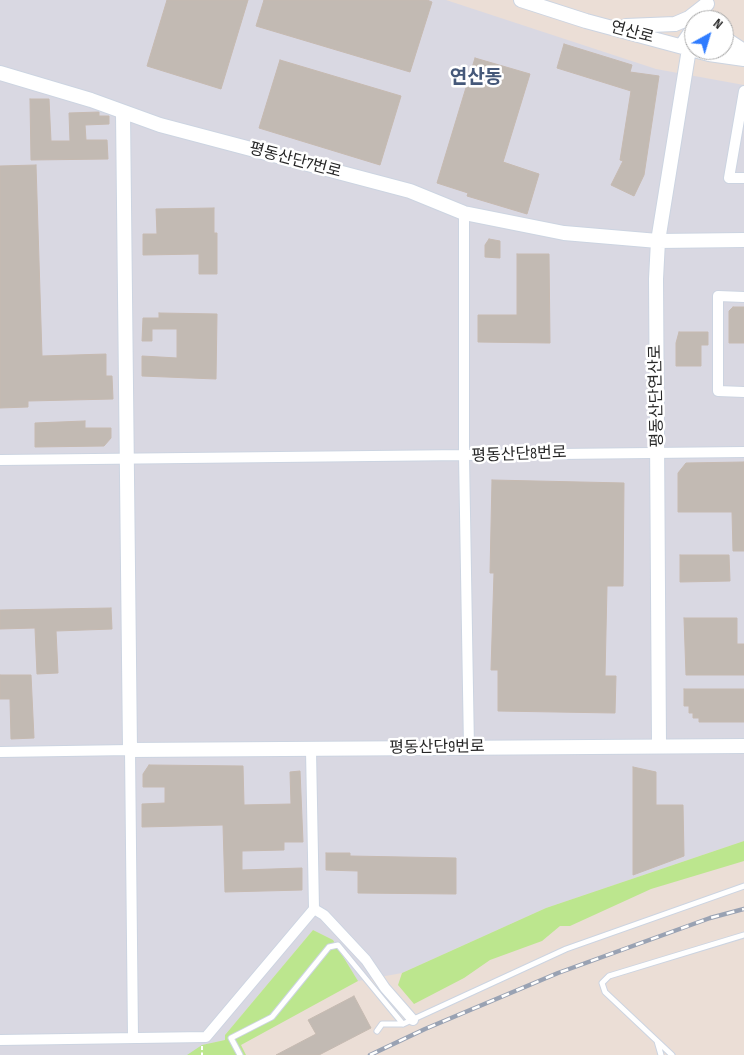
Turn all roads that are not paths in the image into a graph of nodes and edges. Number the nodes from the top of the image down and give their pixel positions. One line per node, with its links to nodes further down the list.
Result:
1 (521, 0): 3 (street, 연산로)
2 (709, 2): 3 (street)
3 (602, 25): 4 (street, 연산로)
4 (684, 47): 11 (street, 평동산단연산로)
5 (0, 72): 7 (street, 평동산단7번로)
6 (744, 91): 8 (street)
7 (123, 113): 9 (street, 평동산단7번로); 17 (street)
8 (744, 178)
9 (464, 213): 11 (street, 평동산단7번로); 16 (street)
10 (744, 240): 11 (street, 평동산단7번로)
11 (658, 241): 15 (street, 평동산단연산로)
12 (744, 296): 13 (street)
13 (744, 392)
14 (744, 452): 15 (street, 평동산단8번로)
15 (657, 453): 16 (street, 평동산단8번로); 19 (street, 평동산단연산로)
16 (464, 455): 17 (street); 21 (street, 평동산단8번로)
17 (128, 457): 18 (street); 22 (street)
18 (0, 460)
19 (659, 746): 20 (street, 평동산단9번로); 21 (street, 평동산단9번로)
20 (744, 746)
21 (469, 748): 23 (street, 평동산단9번로)
22 (130, 750): 23 (street, 평동산단9번로); 24 (street); 31 (street)
23 (311, 750): 26 (street)
24 (0, 752)
25 (744, 886): 28 (lane)
26 (314, 908): 28 (street); 31 (street)
27 (744, 935): 33 (lane)
28 (413, 1020): 29 (lane)
29 (403, 1024): 30 (lane); 34 (lane)
30 (376, 1031)
31 (133, 1038): 32 (street)
32 (0, 1040)
33 (657, 1040): 35 (lane); 36 (lane)
34 (240, 1055)
35 (661, 1055)
36 (672, 1055)

